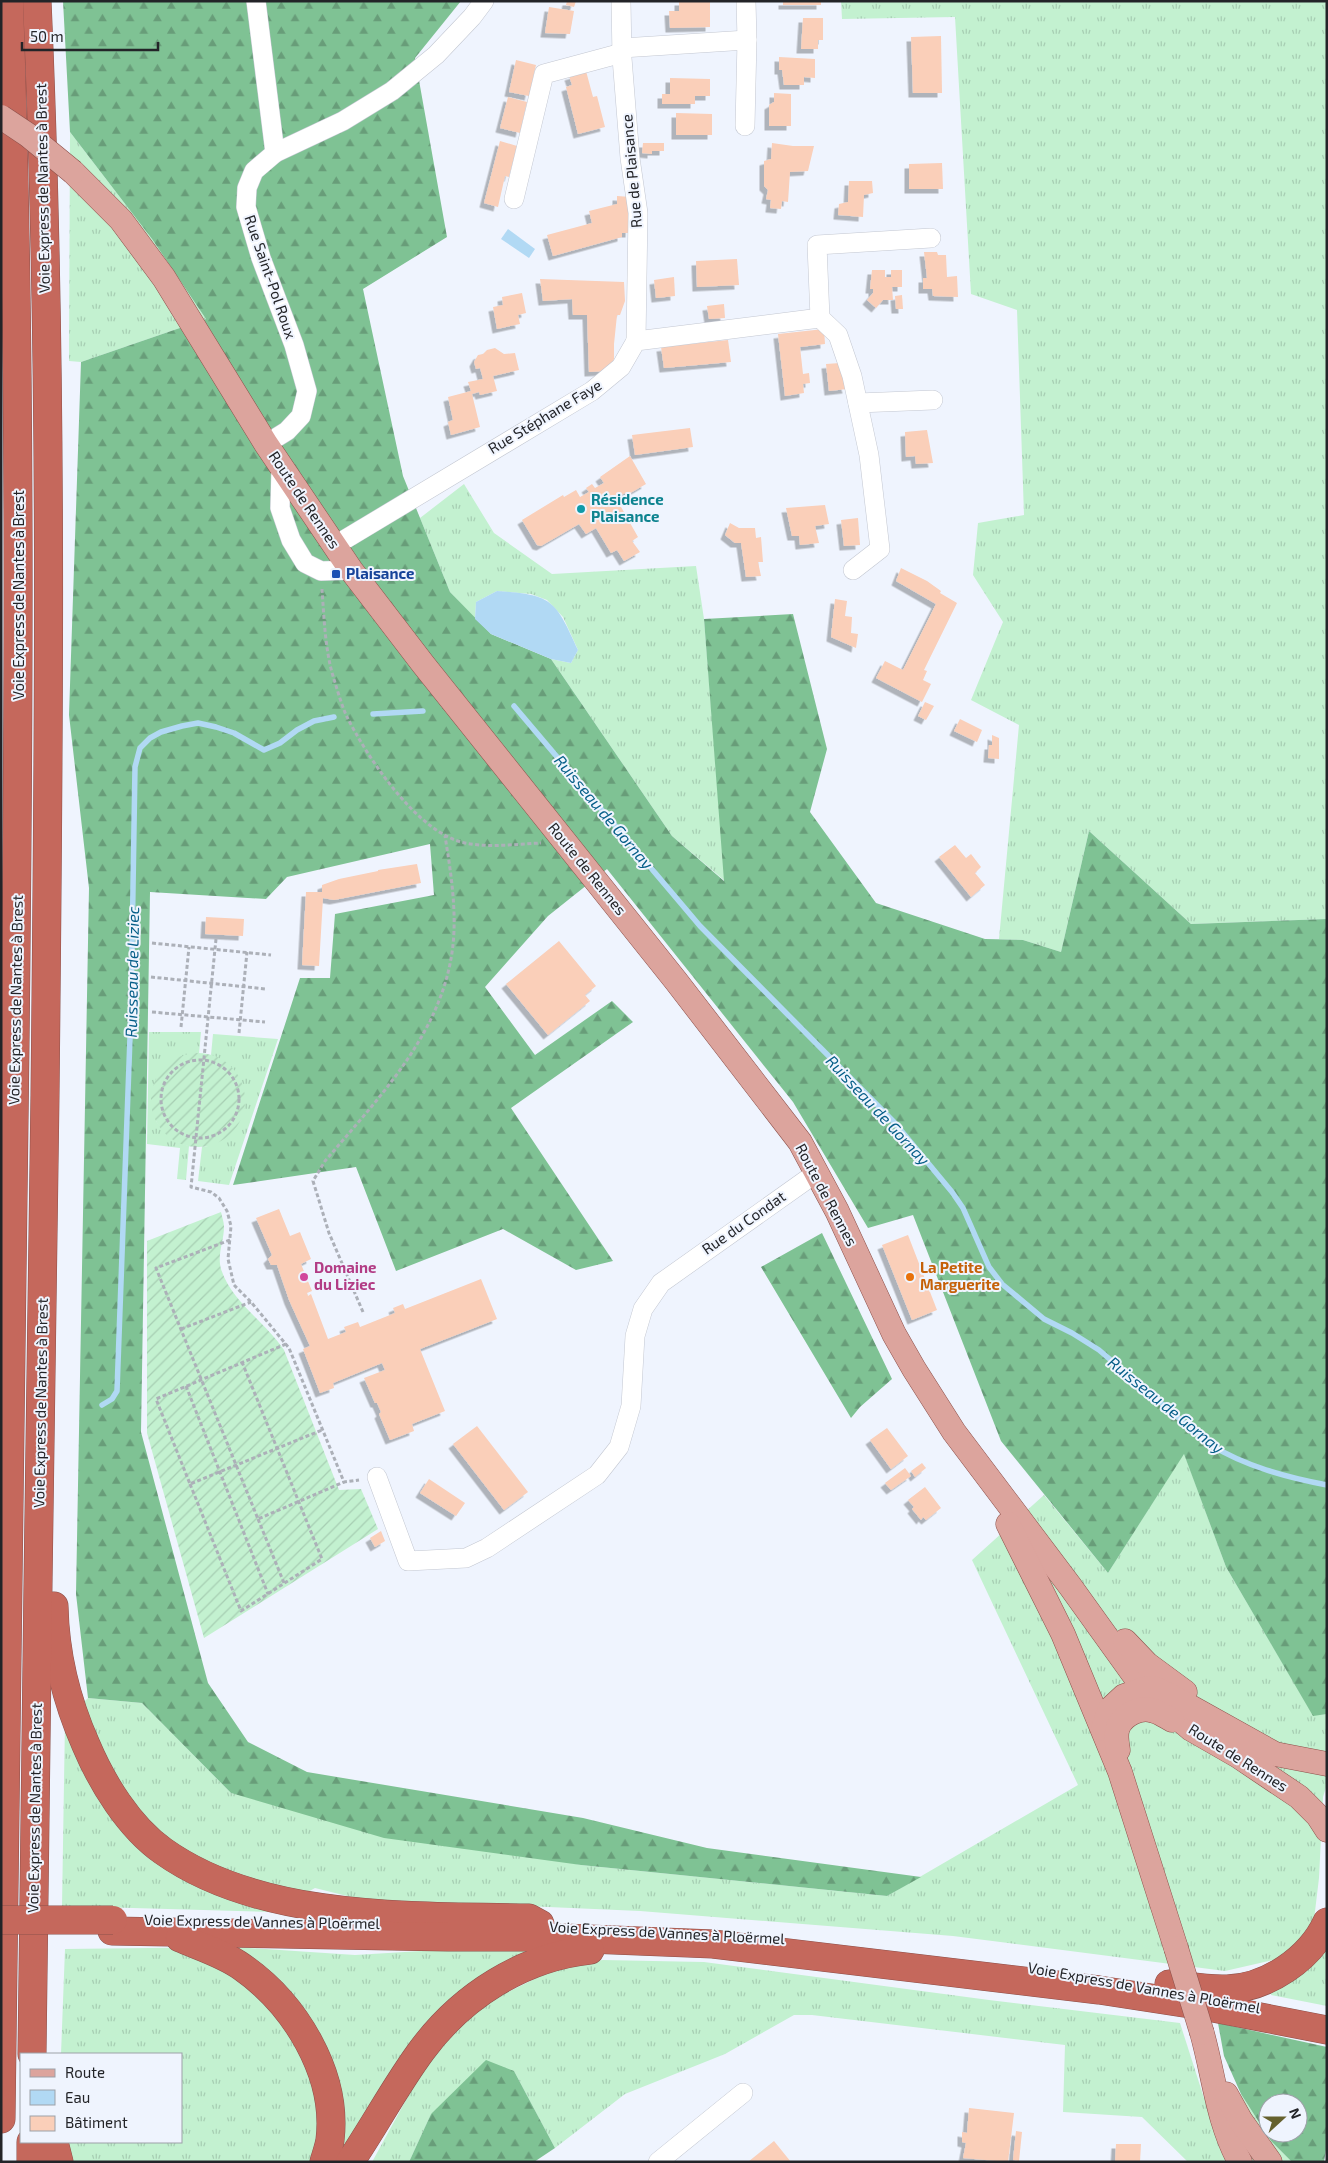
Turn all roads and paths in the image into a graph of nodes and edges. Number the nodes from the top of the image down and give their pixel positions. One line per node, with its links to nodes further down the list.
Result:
1 (9, 1): 24 (highway, Voie Express de Nantes à Brest)
2 (37, 1): 67 (highway, Voie Express de Nantes à Brest)
3 (256, 1): 11 (street)
4 (484, 1): 11 (street, Rue Saint-Pol Roux)
5 (621, 1): 8 (street, Rue de Plaisance)
6 (746, 1): 7 (street)
7 (747, 40): 8 (street); 10 (street)
8 (622, 50): 12 (street); 15 (street, Rue de Plaisance)
9 (1, 117): 18 (main road, Route de Rennes, bridge)
10 (745, 126)
11 (275, 152): 18 (street, Rue Saint-Pol Roux)
12 (514, 199)
13 (931, 238): 14 (street)
14 (820, 318): 15 (street); 17 (street)
15 (636, 341): 20 (street, Rue Stéphane Faye)
16 (933, 400): 17 (street)
17 (858, 403): 22 (street)
18 (266, 444): 19 (main road, Route de Rennes)
19 (281, 466): 20 (main road, Route de Rennes); 23 (street)
20 (334, 546): 21 (main road, Route de Rennes)
21 (351, 570): 23 (street); 27 (main road, Route de Rennes)
22 (853, 570)
23 (321, 571): 26 (path)
24 (19, 622): 25 (highway); 89 (highway, Voie Express de Nantes à Brest)
25 (1, 677)
26 (444, 836): 27 (path); 51 (path)
27 (564, 841): 48 (main road, Route de Rennes)
28 (216, 939): 31 (path)
29 (152, 943): 30 (path)
30 (190, 947): 31 (path); 35 (path)
31 (215, 949): 32 (path); 36 (path)
32 (247, 952): 33 (path); 37 (path)
33 (271, 955)
34 (151, 977): 35 (path)
35 (186, 980): 36 (path); 40 (path)
36 (212, 983): 37 (path); 41 (path)
37 (244, 987): 38 (path); 42 (path)
38 (266, 989)
39 (152, 1012): 40 (path)
40 (182, 1014): 41 (path); 44 (path)
41 (208, 1017): 42 (path); 46 (path)
42 (240, 1020): 43 (path); 45 (path)
43 (265, 1022)
44 (181, 1027)
45 (239, 1033)
46 (204, 1060): 47 (path); 47 (path); 47 (path)
47 (196, 1138): 49 (path)
48 (816, 1173): 61 (street, Rue du Condat); 62 (main road, Route de Rennes)
49 (230, 1240): 50 (path); 52 (path)
50 (251, 1302): 52 (path); 53 (path)
51 (363, 1312)
52 (181, 1328): 55 (path)
53 (286, 1344): 54 (path); 57 (path)
54 (242, 1362): 55 (path); 58 (path)
55 (202, 1379): 56 (path); 59 (path)
56 (186, 1386): 60 (path); 64 (path)
57 (322, 1430): 58 (path); 63 (path)
58 (278, 1448): 59 (path); 65 (path)
59 (236, 1465): 60 (path); 66 (path)
60 (219, 1472): 64 (path); 70 (path)
61 (377, 1477): 63 (path)
62 (987, 1477): 69 (main road, Route de Rennes); 72 (main road)
63 (344, 1482): 65 (path)
64 (190, 1484): 70 (path)
65 (299, 1502): 66 (path); 68 (path)
66 (258, 1519): 68 (path)
67 (39, 1524): 81 (highway); 85 (highway, Voie Express de Nantes à Brest)
68 (284, 1583): 70 (path)
69 (1070, 1586): 71 (main road, Route de Rennes); 74 (main road, Route de Rennes)
70 (268, 1594)
71 (1144, 1689): 72 (main road); 73 (main road, Route de Rennes); 74 (main road, Route de Rennes)
72 (1103, 1729): 76 (main road)
73 (1191, 1729): 76 (main road); 77 (main road, Route de Rennes)
74 (1231, 1730): 75 (main road, Route de Rennes)
75 (1327, 1764)
76 (1120, 1772): 92 (main road, bridge)
77 (1327, 1830)
78 (1, 1920): 80 (highway, Voie Express de Vannes à Ploërmel, bridge)
79 (1327, 1922): 86 (highway)
80 (113, 1926): 81 (highway, Voie Express de Vannes à Ploërmel); 82 (highway, Voie Express de Vannes à Ploërmel); 83 (highway, Voie Express de Vannes à Ploërmel)
81 (546, 1927): 86 (highway, Voie Express de Vannes à Ploërmel)
82 (1, 1930)
83 (165, 1932): 84 (highway, Voie Express de Vannes à Ploërmel); 99 (highway)
84 (712, 1944): 88 (highway, Voie Express de Vannes à Ploërmel); 100 (highway)
85 (33, 1976): 90 (highway, Voie Express de Nantes à Brest); 91 (highway)
86 (1103, 1978): 87 (highway, Voie Express de Vannes à Ploërmel)
87 (1327, 2020)
88 (1327, 2030)
89 (2, 2046): 94 (highway, Voie Express de Nantes à Brest)
90 (32, 2053)
91 (47, 2053)
92 (1211, 2066): 102 (main road); 103 (main road)
93 (743, 2093): 101 (street)
94 (1, 2119)
95 (31, 2143): 97 (highway)
96 (54, 2143): 98 (highway)
97 (31, 2162)
98 (59, 2162)
99 (324, 2162)
100 (350, 2162)
101 (658, 2162)
102 (1240, 2162)
103 (1270, 2162)

